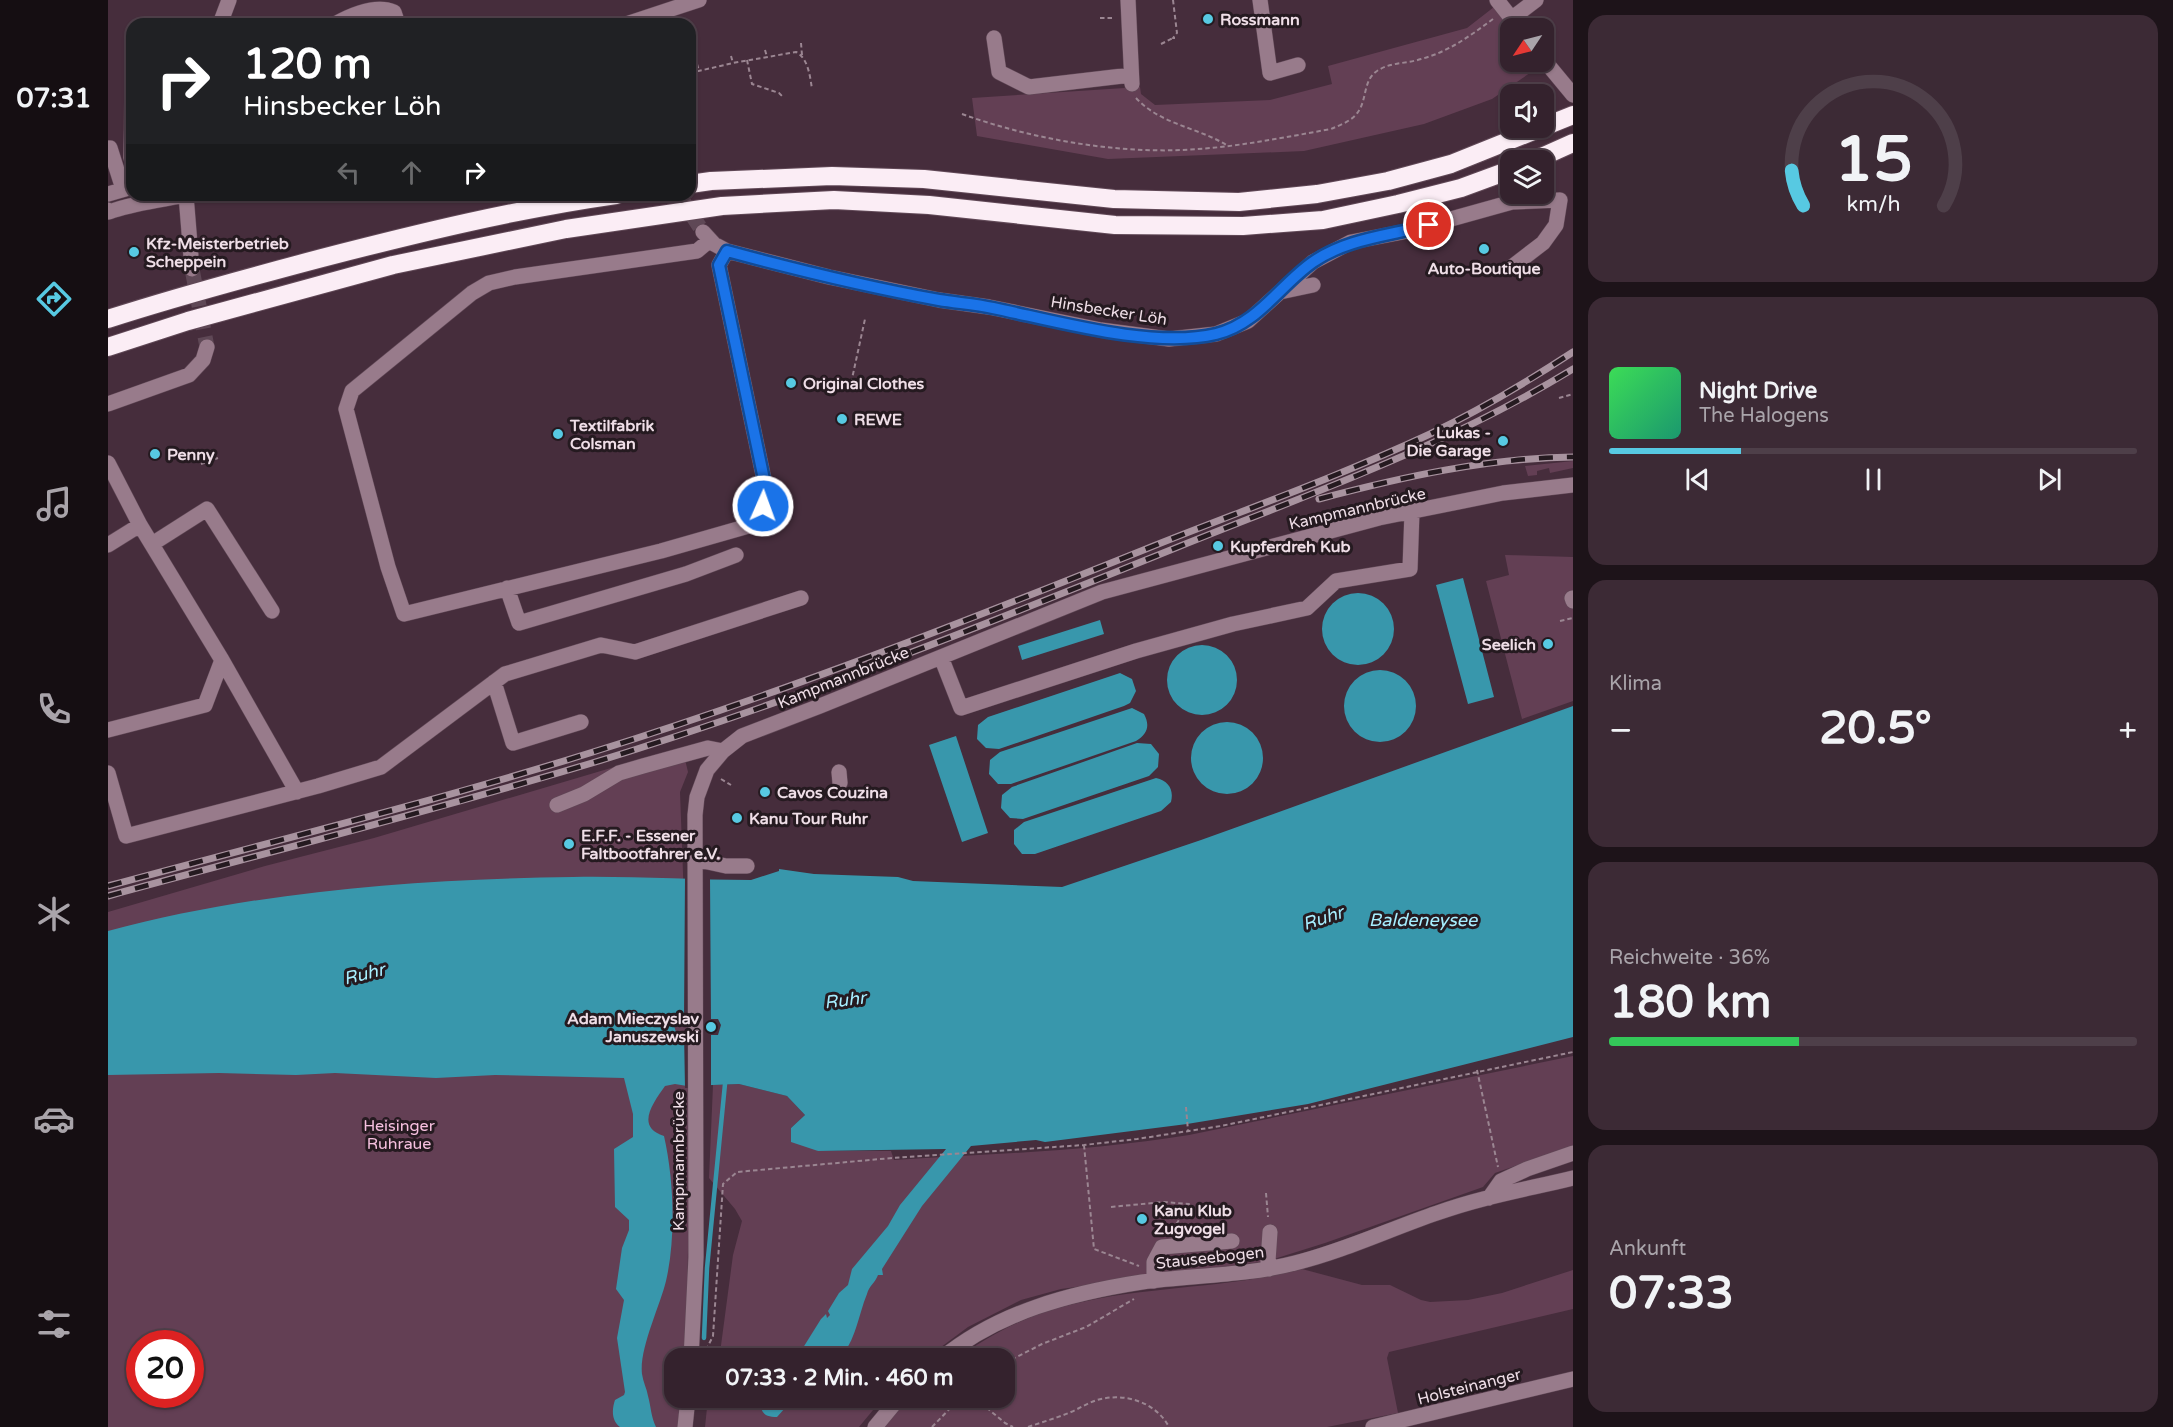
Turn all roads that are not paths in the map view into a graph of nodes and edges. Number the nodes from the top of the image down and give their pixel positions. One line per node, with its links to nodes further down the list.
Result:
1 (229, 0): 7 (street)
2 (699, 0): 10 (street)
3 (1128, 0): 11 (street)
4 (1260, 0): 12 (street)
5 (1536, 0): 6 (street)
6 (1508, 14)
7 (222, 18)
8 (351, 18): 9 (street)
9 (396, 18)
10 (644, 18)
11 (994, 38)
12 (1298, 65)
13 (1554, 72): 14 (street)
14 (1573, 95)
15 (1571, 116): 20 (highway)
16 (1573, 143): 18 (highway)
17 (108, 148): 21 (street)
18 (1554, 152)
19 (1500, 174): 34 (highway)
20 (696, 183)
21 (126, 184)
22 (126, 189): 23 (street)
23 (108, 194)
24 (158, 201): 27 (street)
25 (186, 201): 30 (street)
26 (573, 201): 33 (highway)
27 (109, 211)
28 (727, 251): 32 (street, Hinsbecker Löh); 44 (street); 44 (street, Hinsbecker Löh)
29 (1513, 266): 32 (street, Hinsbecker Löh)
30 (192, 268)
31 (1312, 285): 32 (street)
32 (1280, 292)
33 (108, 319)
34 (108, 347)
35 (207, 347): 36 (street)
36 (108, 404)
37 (108, 463): 40 (street)
38 (1573, 485): 39 (street, Kampmannbrücke)
39 (1412, 512): 47 (street, Kampmannbrücke); 47 (street)
40 (140, 525): 41 (street); 42 (street)
41 (152, 544): 46 (street); 48 (street)
42 (108, 545)
43 (736, 555): 44 (street)
44 (507, 588)
45 (801, 598): 49 (street)
46 (272, 611)
47 (941, 657): 52 (street, Kampmannbrücke)
48 (222, 660): 51 (street); 54 (street)
49 (494, 682): 50 (street); 54 (street)
50 (581, 722)
51 (108, 730)
52 (723, 751): 55 (street); 56 (street, Kampmannbrücke)
53 (108, 773): 54 (street)
54 (297, 792)
55 (557, 805)
56 (694, 859): 57 (street); 65 (street, Kampmannbrücke)
57 (747, 866)
58 (1573, 1153): 60 (street)
59 (1573, 1178): 60 (street, Stauseebogen)
60 (1489, 1198): 63 (street, Stauseebogen)
61 (1270, 1232): 63 (street)
62 (1232, 1241): 64 (street)
63 (1269, 1269): 64 (street, Stauseebogen)
64 (1148, 1282): 66 (street, Stauseebogen)
65 (697, 1348)
66 (955, 1348)
67 (1573, 1379): 72 (street, Holsteinanger)
68 (687, 1408): 70 (street)
69 (890, 1408): 71 (street)
70 (685, 1427)
71 (874, 1427)
72 (1373, 1427)

